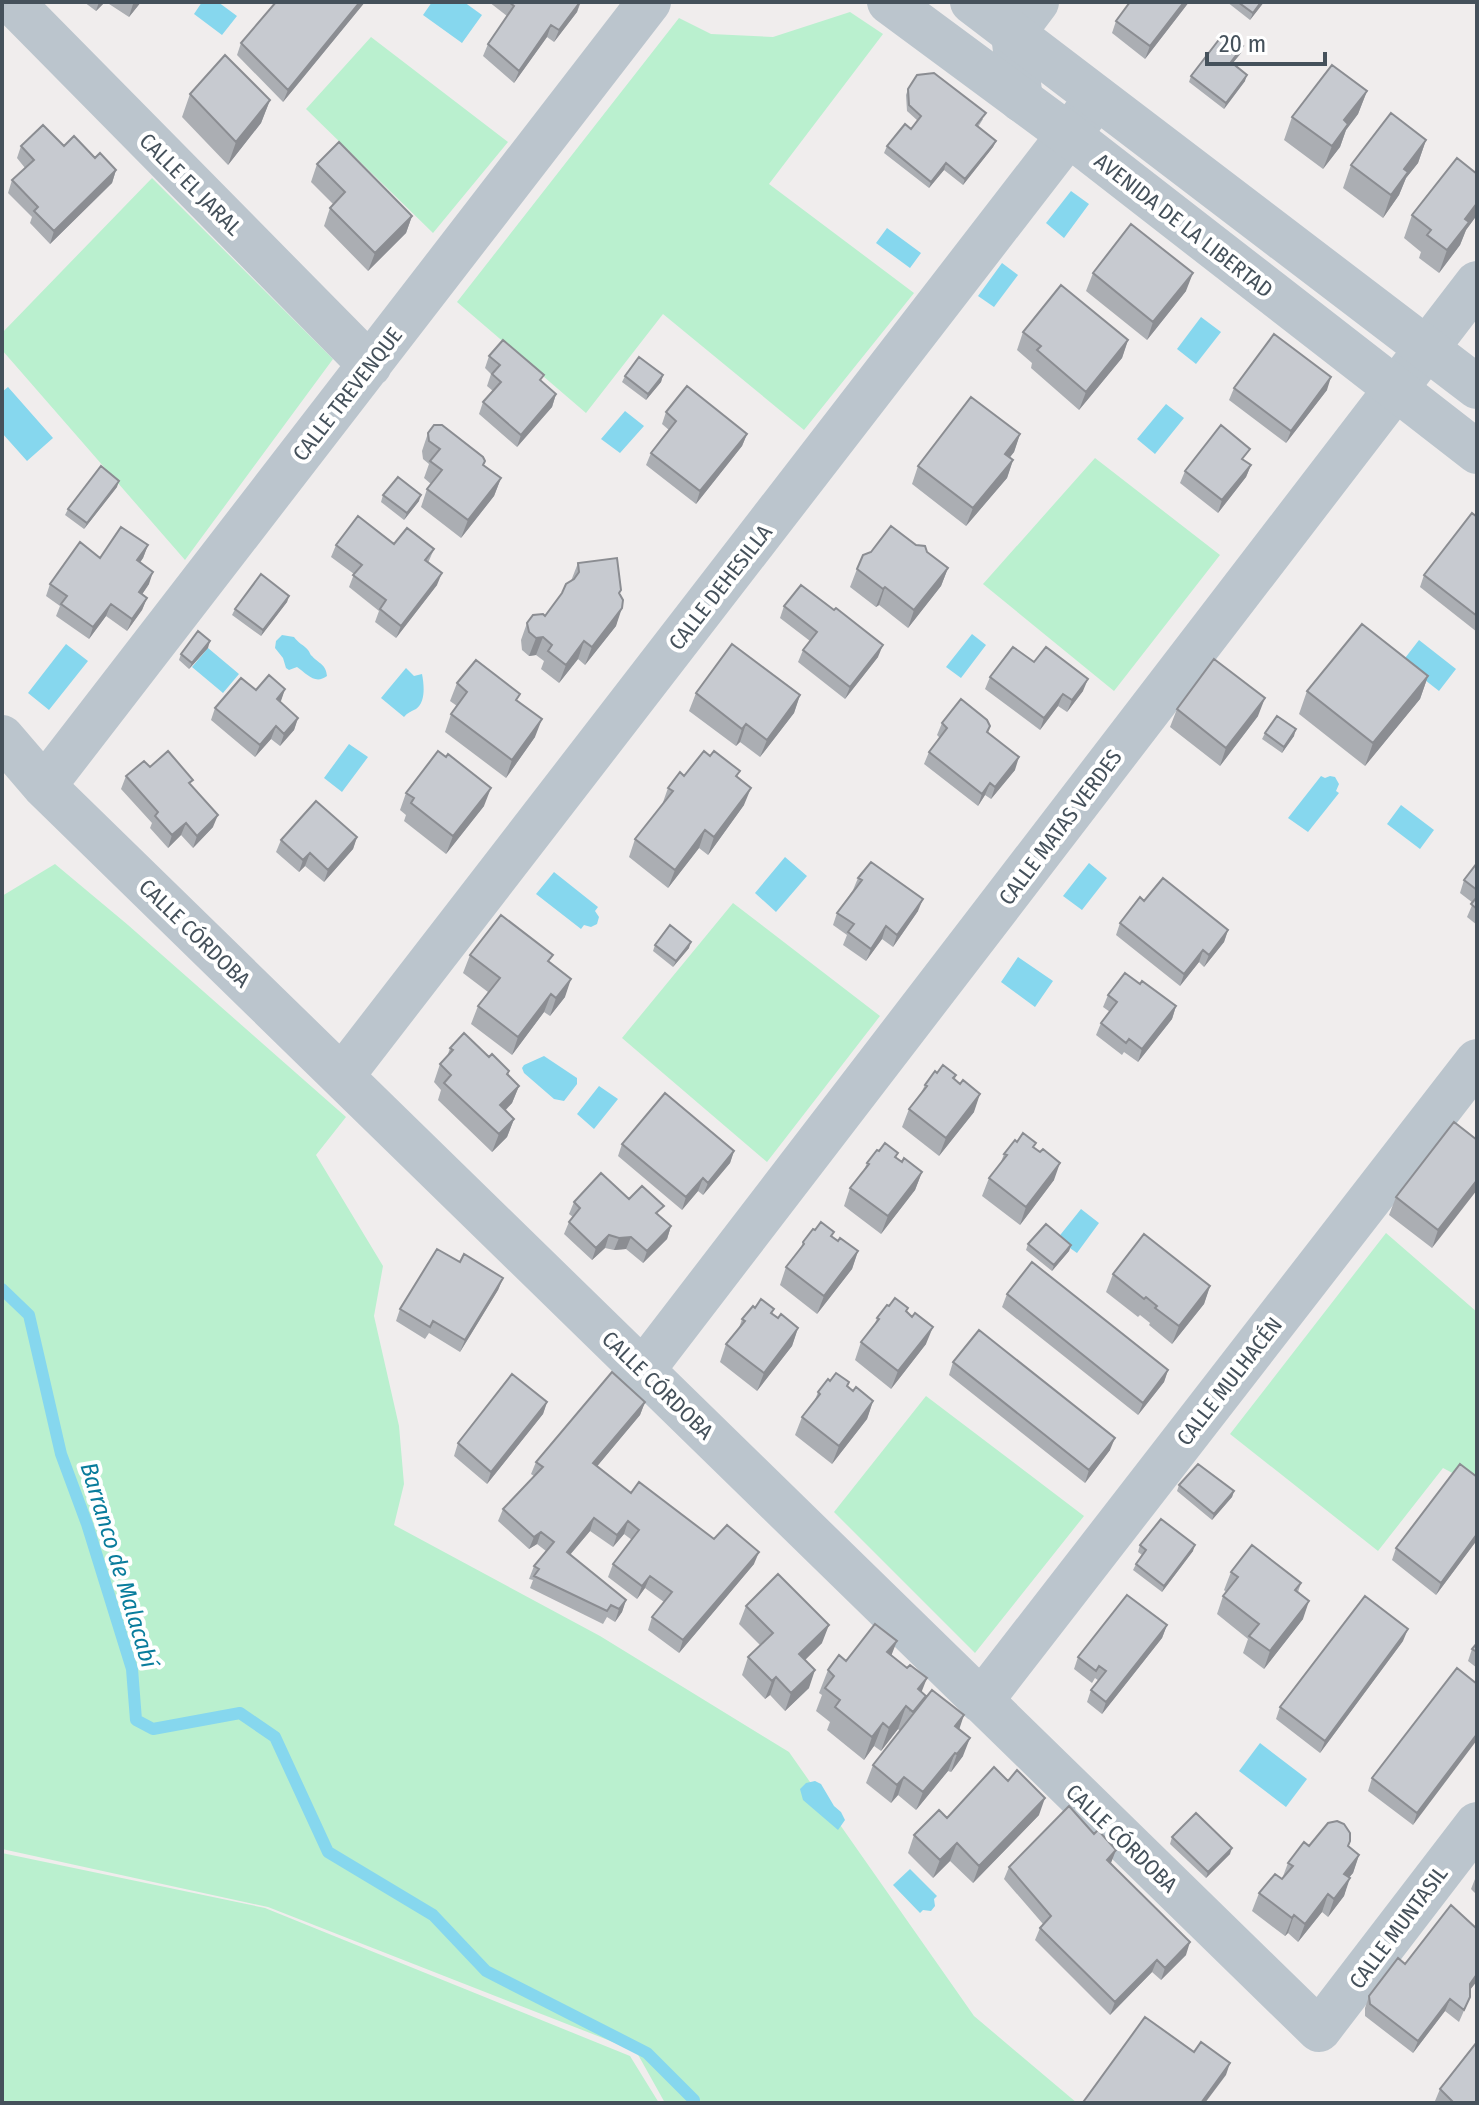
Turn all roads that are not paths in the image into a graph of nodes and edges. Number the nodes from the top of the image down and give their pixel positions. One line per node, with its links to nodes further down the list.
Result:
1 (12, 2): 11 (street, CALLE EL JARAL)
2 (649, 2): 11 (street, CALLE TREVENQUE)
3 (889, 2): 7 (street, AVENIDA DE LA LIBERTAD)
4 (972, 2): 5 (street)
5 (1025, 18): 6 (street); 7 (street)
6 (1097, 98): 8 (street, CALLE DEHESILLA); 10 (street)
7 (1021, 100): 8 (street, AVENIDA DE LA LIBERTAD)
8 (1069, 135): 13 (street, AVENIDA DE LA LIBERTAD); 18 (street, CALLE DEHESILLA)
9 (1477, 283): 10 (street, CALLE MATAS VERDES)
10 (1427, 347): 12 (street); 13 (street, CALLE MATAS VERDES)
11 (370, 365): 16 (street, CALLE TREVENQUE)
12 (1477, 387)
13 (1395, 389): 14 (street, AVENIDA DE LA LIBERTAD); 19 (street, CALLE MATAS VERDES)
14 (1477, 452)
15 (2, 737): 16 (street, CALLE CÓRDOBA)
16 (44, 786): 18 (street, CALLE CÓRDOBA)
17 (1477, 1061): 20 (street, CALLE MULHACÉN)
18 (342, 1076): 19 (street, CALLE CÓRDOBA)
19 (643, 1370): 20 (street, CALLE CÓRDOBA)
20 (981, 1701): 22 (street, CALLE CÓRDOBA)
21 (1477, 1824): 22 (street, CALLE MUNTASIL)
22 (1319, 2030)

